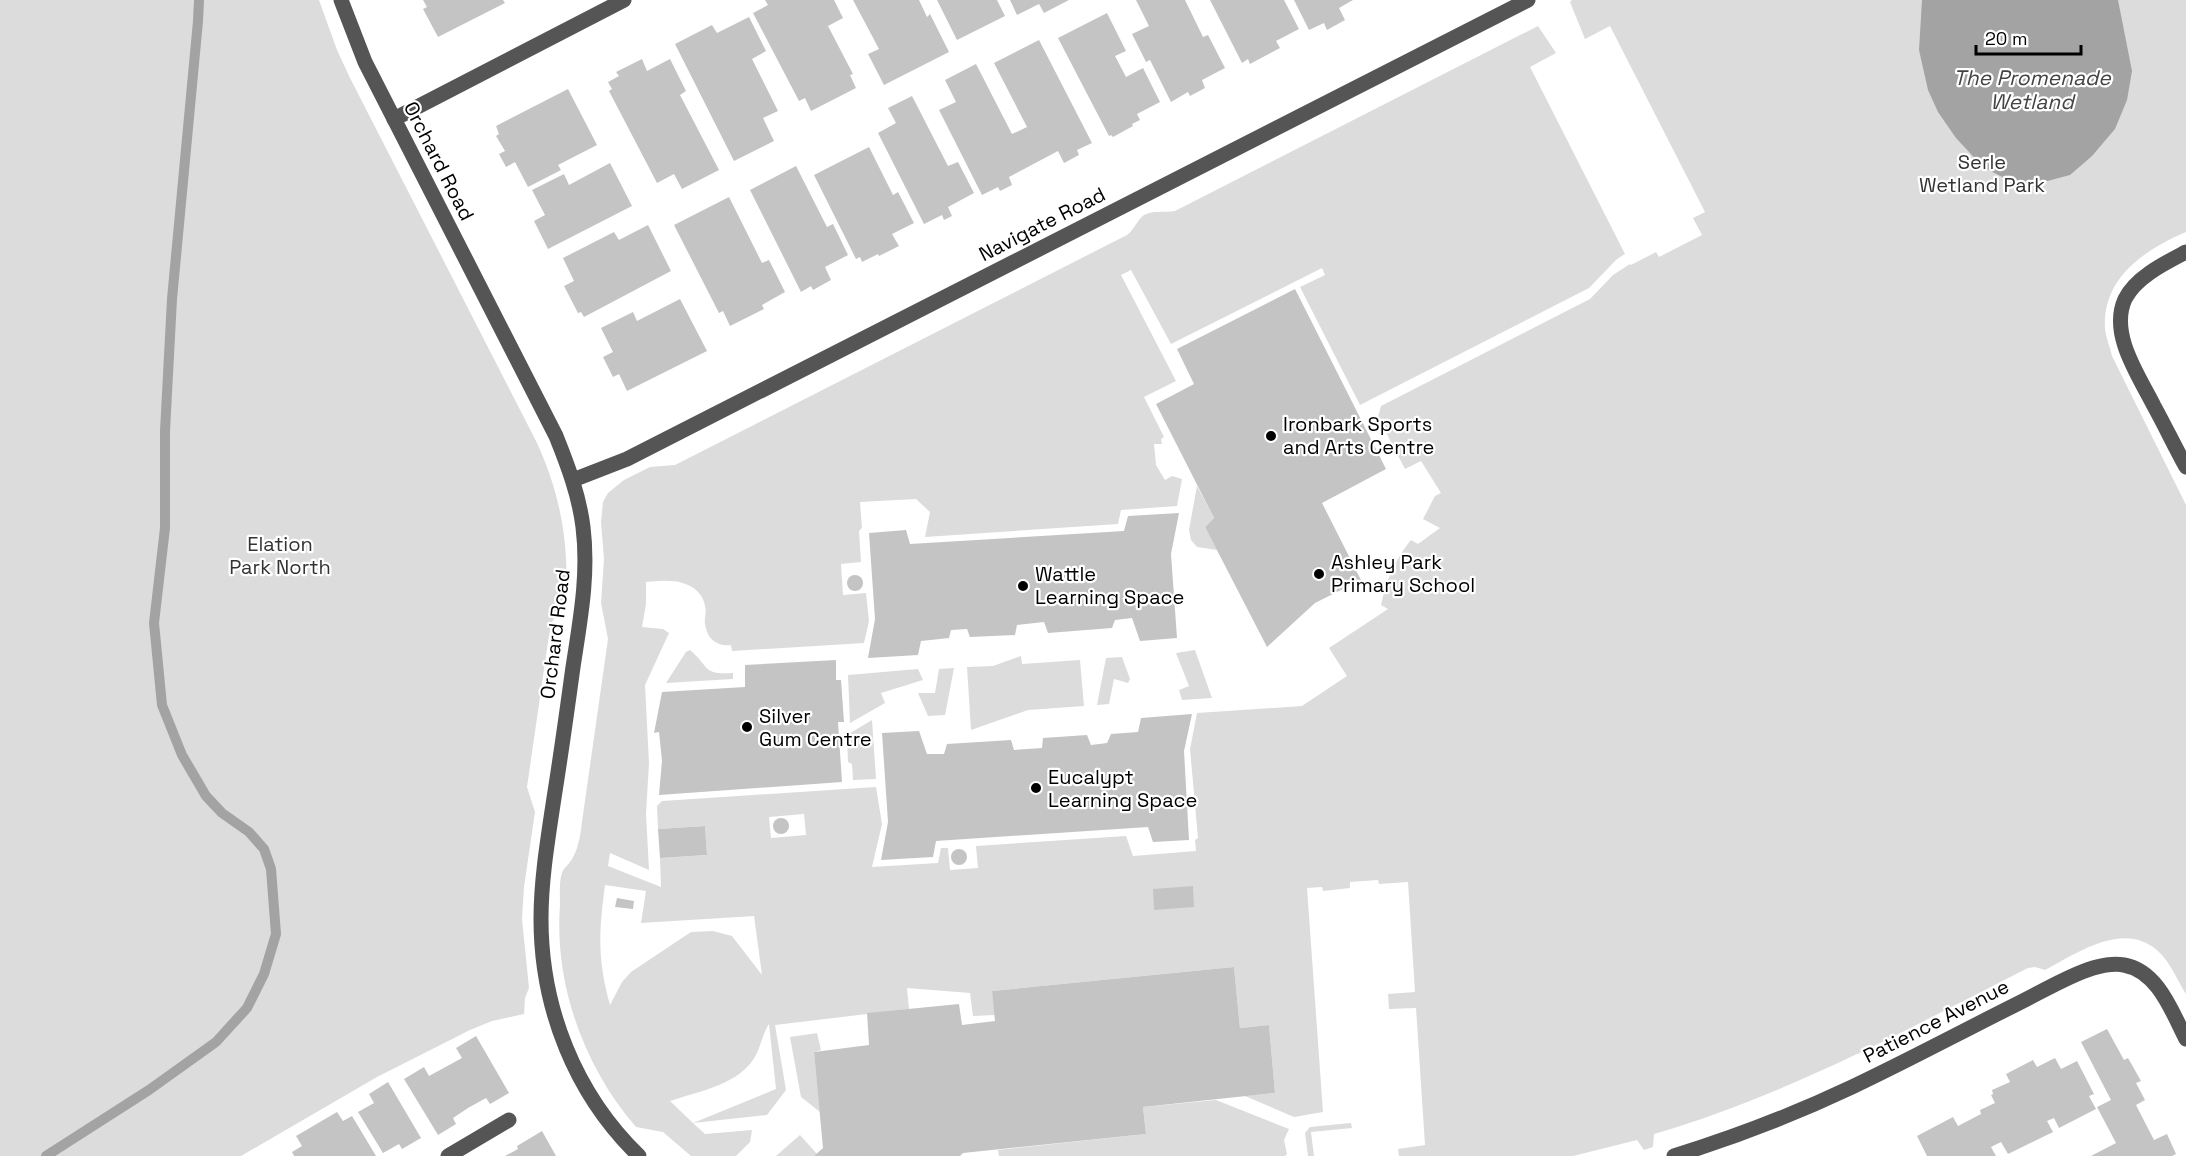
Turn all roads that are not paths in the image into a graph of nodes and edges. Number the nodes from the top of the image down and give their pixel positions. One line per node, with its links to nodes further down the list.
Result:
1 (341, 0): 4 (street, Orchard Road)
2 (624, 0): 4 (street)
3 (1528, 0): 7 (street, Navigate Road)
4 (394, 119): 7 (street, Orchard Road)
5 (2186, 252): 6 (street)
6 (2186, 467)
7 (573, 480): 11 (street, Orchard Road)
8 (2186, 1039): 12 (street, Patience Avenue)
9 (509, 1120): 10 (street)
10 (448, 1156)
11 (639, 1156)
12 (1674, 1156)

